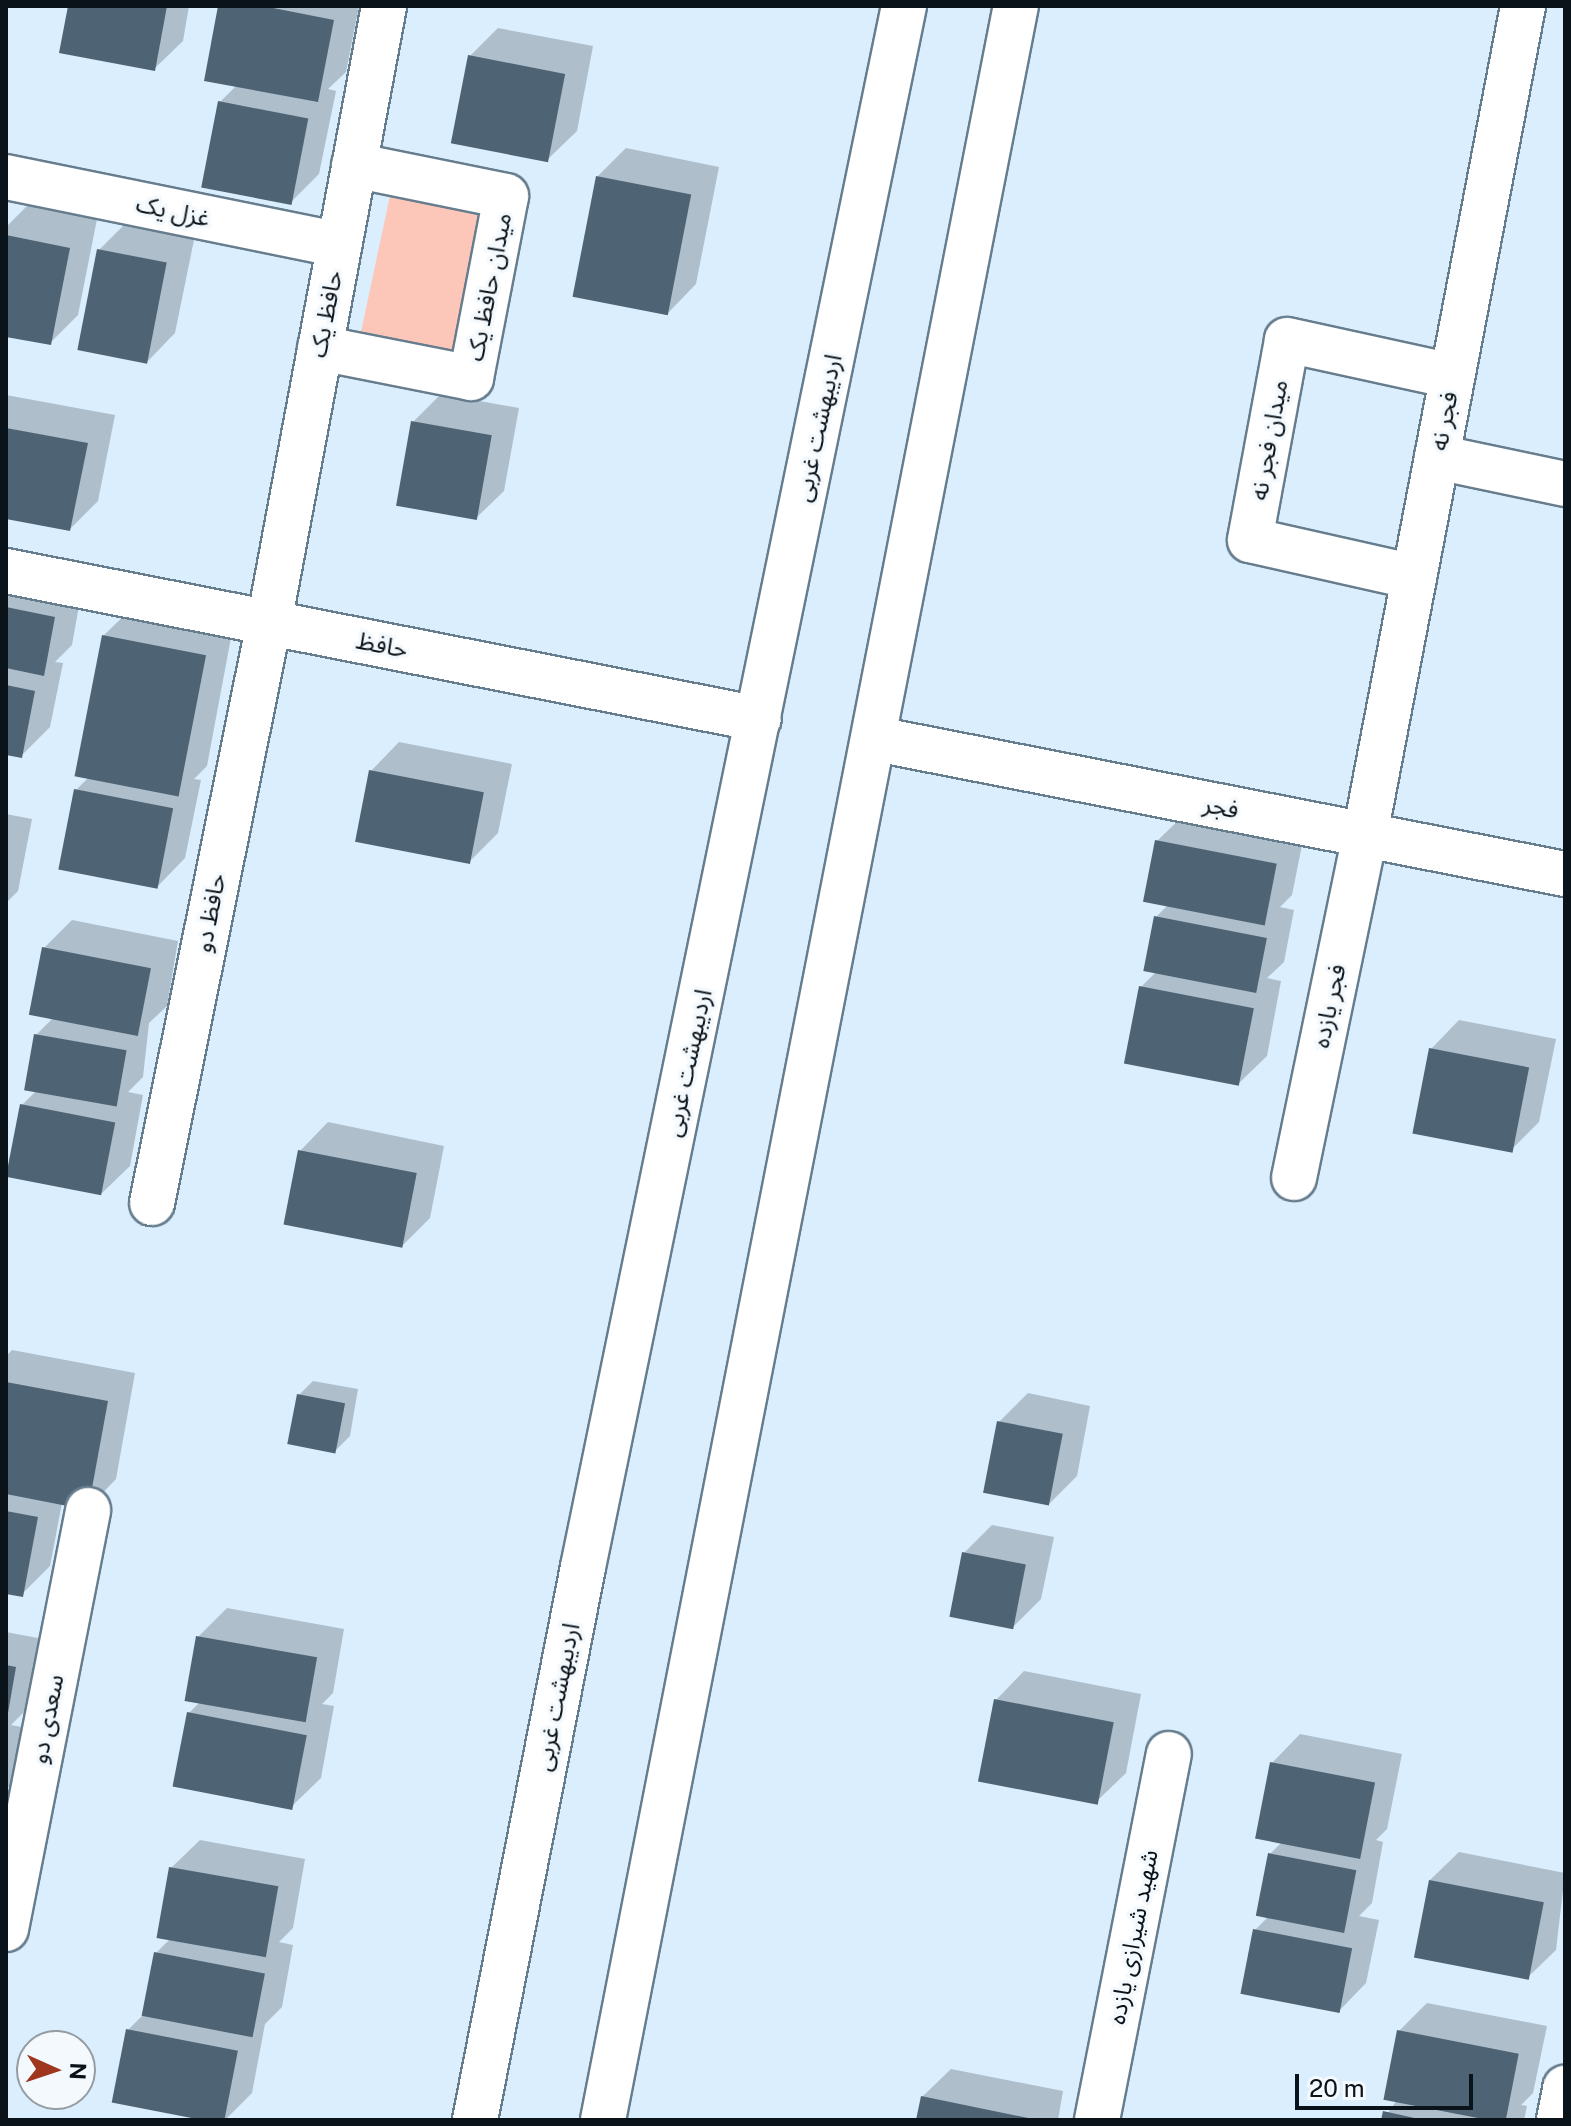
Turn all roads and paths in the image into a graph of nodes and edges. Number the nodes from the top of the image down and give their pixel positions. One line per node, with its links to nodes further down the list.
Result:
1 (384, 6): 5 (street, حافظ یک)
2 (904, 6): 15 (street, اردیبهشت غربی)
3 (1016, 6): 16 (street)
4 (1523, 6): 9 (street, فجر نه)
5 (354, 165): 7 (street, حافظ یک); 8 (street, میدان حافظ یک)
6 (6, 177): 7 (street, غزل یک)
7 (339, 245): 8 (street, حافظ یک)
8 (320, 348): 14 (street, حافظ یک)
9 (1452, 376): 10 (street, فجر نه); 13 (street, میدان فجر نه)
10 (1437, 457): 11 (street); 13 (street, فجر نه)
11 (1565, 484)
12 (6, 571): 14 (street, حافظ)
13 (1414, 577): 17 (street, فجر نه)
14 (269, 623): 15 (street, حافظ); 20 (street, حافظ دو)
15 (759, 719): 25 (street, اردیبهشت غربی)
16 (876, 739): 17 (street, فجر); 26 (street)
17 (1365, 835): 18 (street, فجر); 19 (street, فجر یازده)
18 (1565, 874)
19 (1294, 1178)
20 (152, 1203)
21 (88, 1510): 23 (street, سعدی دو)
22 (1169, 1754): 27 (street, شهید شیرازی یازده)
23 (6, 1929)
24 (1565, 2088): 28 (street)
25 (475, 2120)
26 (603, 2120)
27 (1097, 2120)
28 (1559, 2120)

